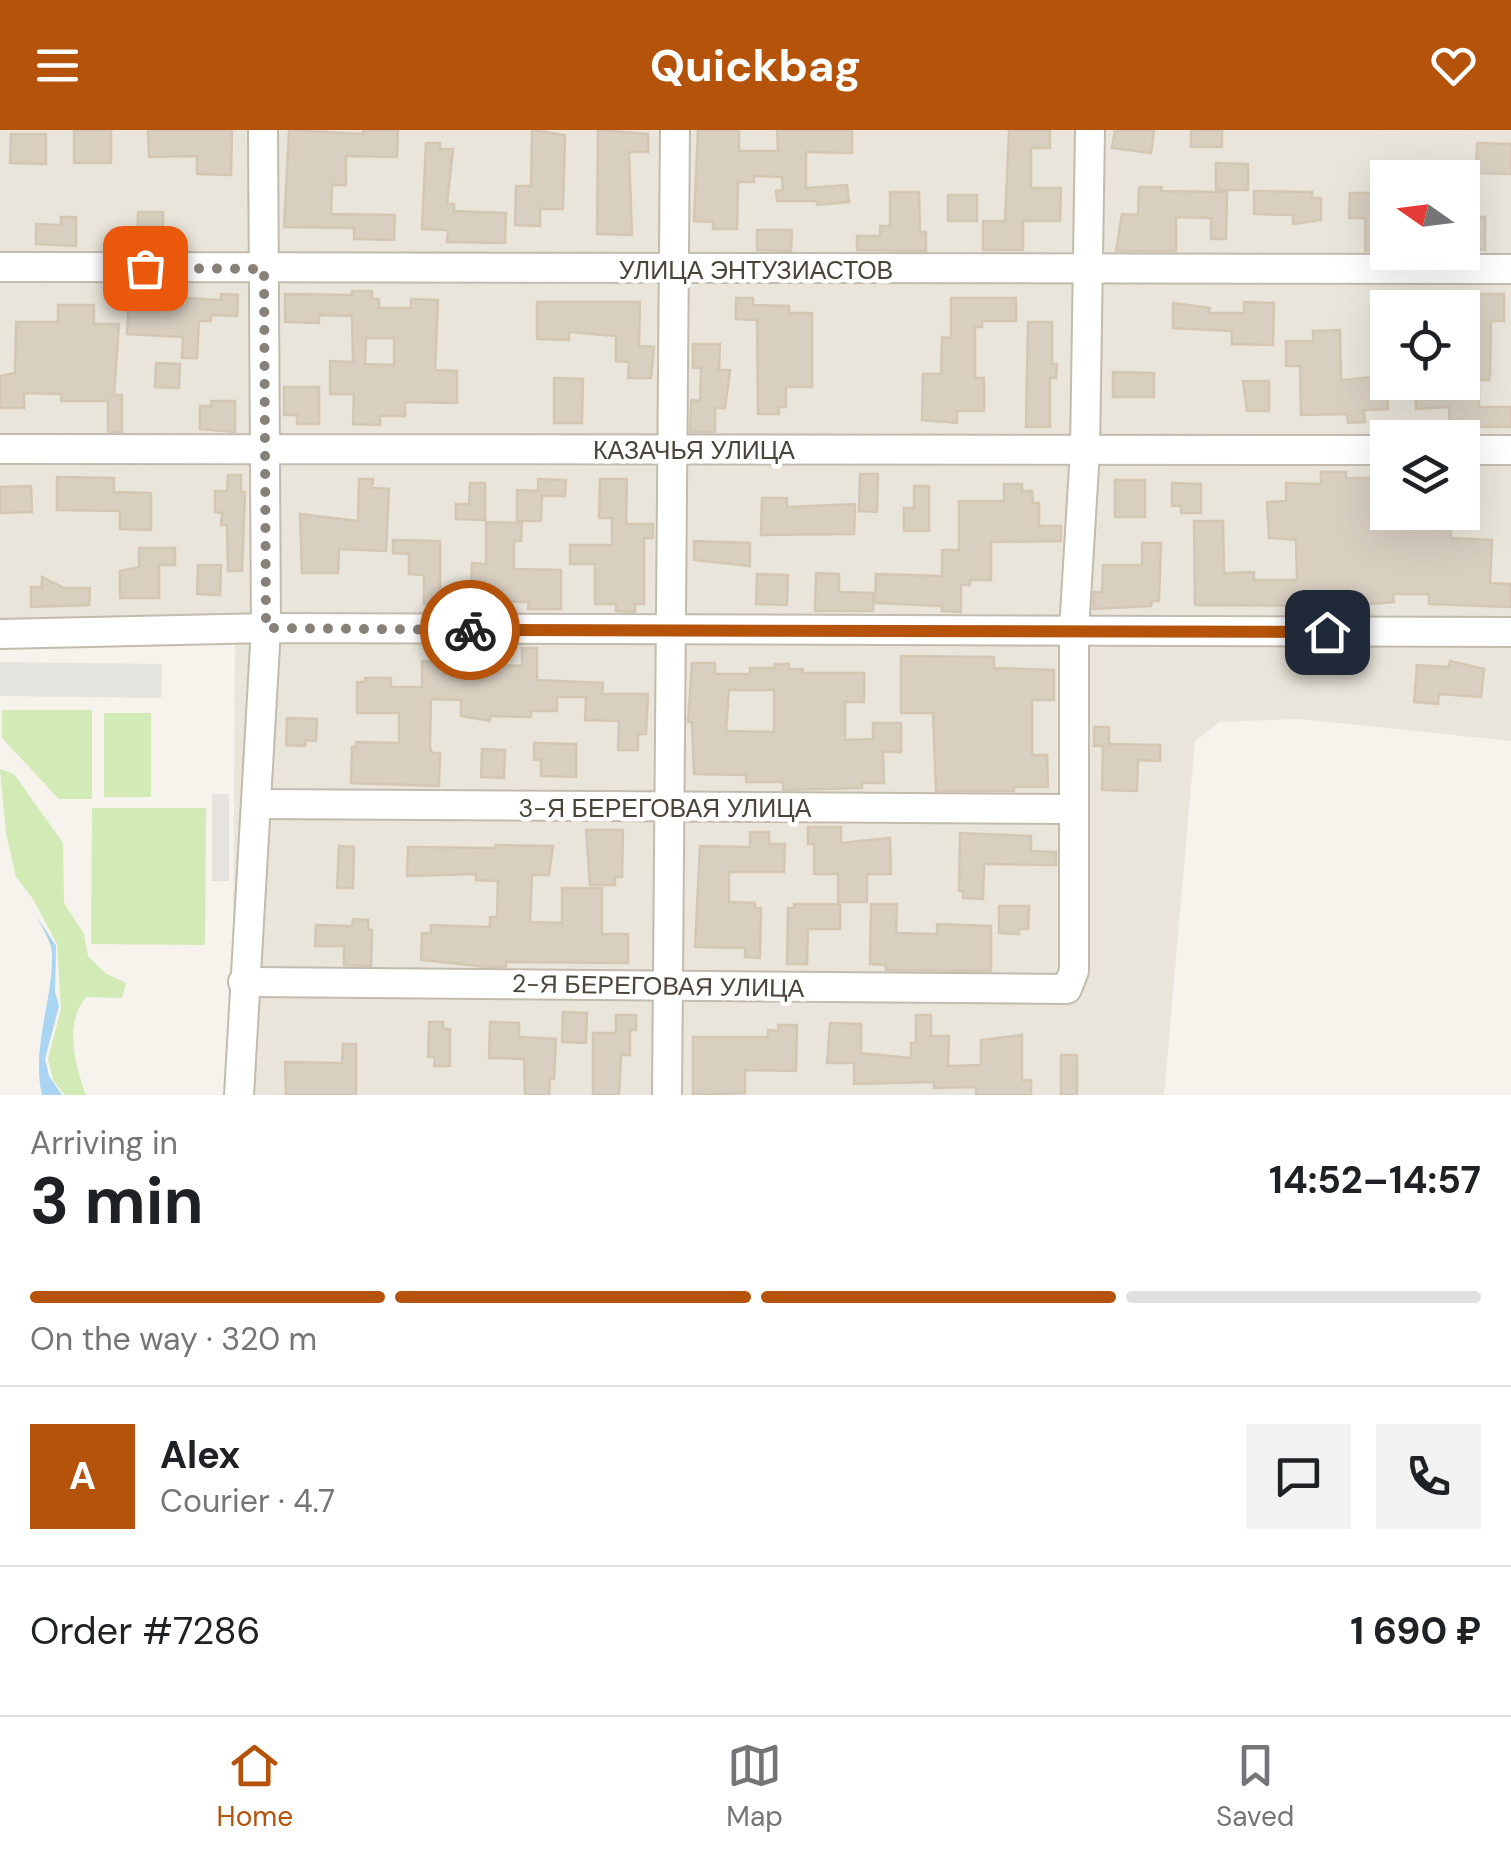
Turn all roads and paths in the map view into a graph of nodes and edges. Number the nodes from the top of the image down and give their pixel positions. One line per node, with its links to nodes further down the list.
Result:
1 (263, 130): 5 (street)
2 (675, 130): 8 (street)
3 (1090, 130): 6 (street)
4 (0, 267): 5 (street, УЛИЦА ЭНТУЗИАСТОВ)
5 (264, 269): 8 (street, УЛИЦА ЭНТУЗИАСТОВ); 9 (street)
6 (1090, 269): 7 (street, УЛИЦА ЭНТУЗИАСТОВ); 8 (street, УЛИЦА ЭНТУЗИАСТОВ); 12 (street)
7 (1511, 269)
8 (674, 271): 11 (street)
9 (267, 448): 10 (street, КАЗАЧЬЯ УЛИЦА); 11 (street, КАЗАЧЬЯ УЛИЦА); 16 (street)
10 (0, 449)
11 (675, 450): 12 (street, КАЗАЧЬЯ УЛИЦА); 18 (street)
12 (1084, 450): 13 (street, КАЗАЧЬЯ УЛИЦА); 17 (street)
13 (1370, 450)
14 (1480, 450): 15 (street)
15 (1511, 450)
16 (266, 628): 18 (street); 20 (street); 21 (street)
17 (1074, 631): 18 (street); 19 (street); 23 (street)
18 (672, 632): 22 (street)
19 (1511, 632)
20 (0, 634)
21 (258, 804): 22 (street, 3-Я БЕРЕГОВАЯ УЛИЦА); 24 (street)
22 (670, 808): 23 (street, 3-Я БЕРЕГОВАЯ УЛИЦА); 25 (street)
23 (1073, 810): 25 (street, 2-Я БЕРЕГОВАЯ УЛИЦА)
24 (243, 982): 25 (street, 2-Я БЕРЕГОВАЯ УЛИЦА); 26 (street)
25 (668, 986): 27 (street)
26 (240, 1095)
27 (667, 1095)

